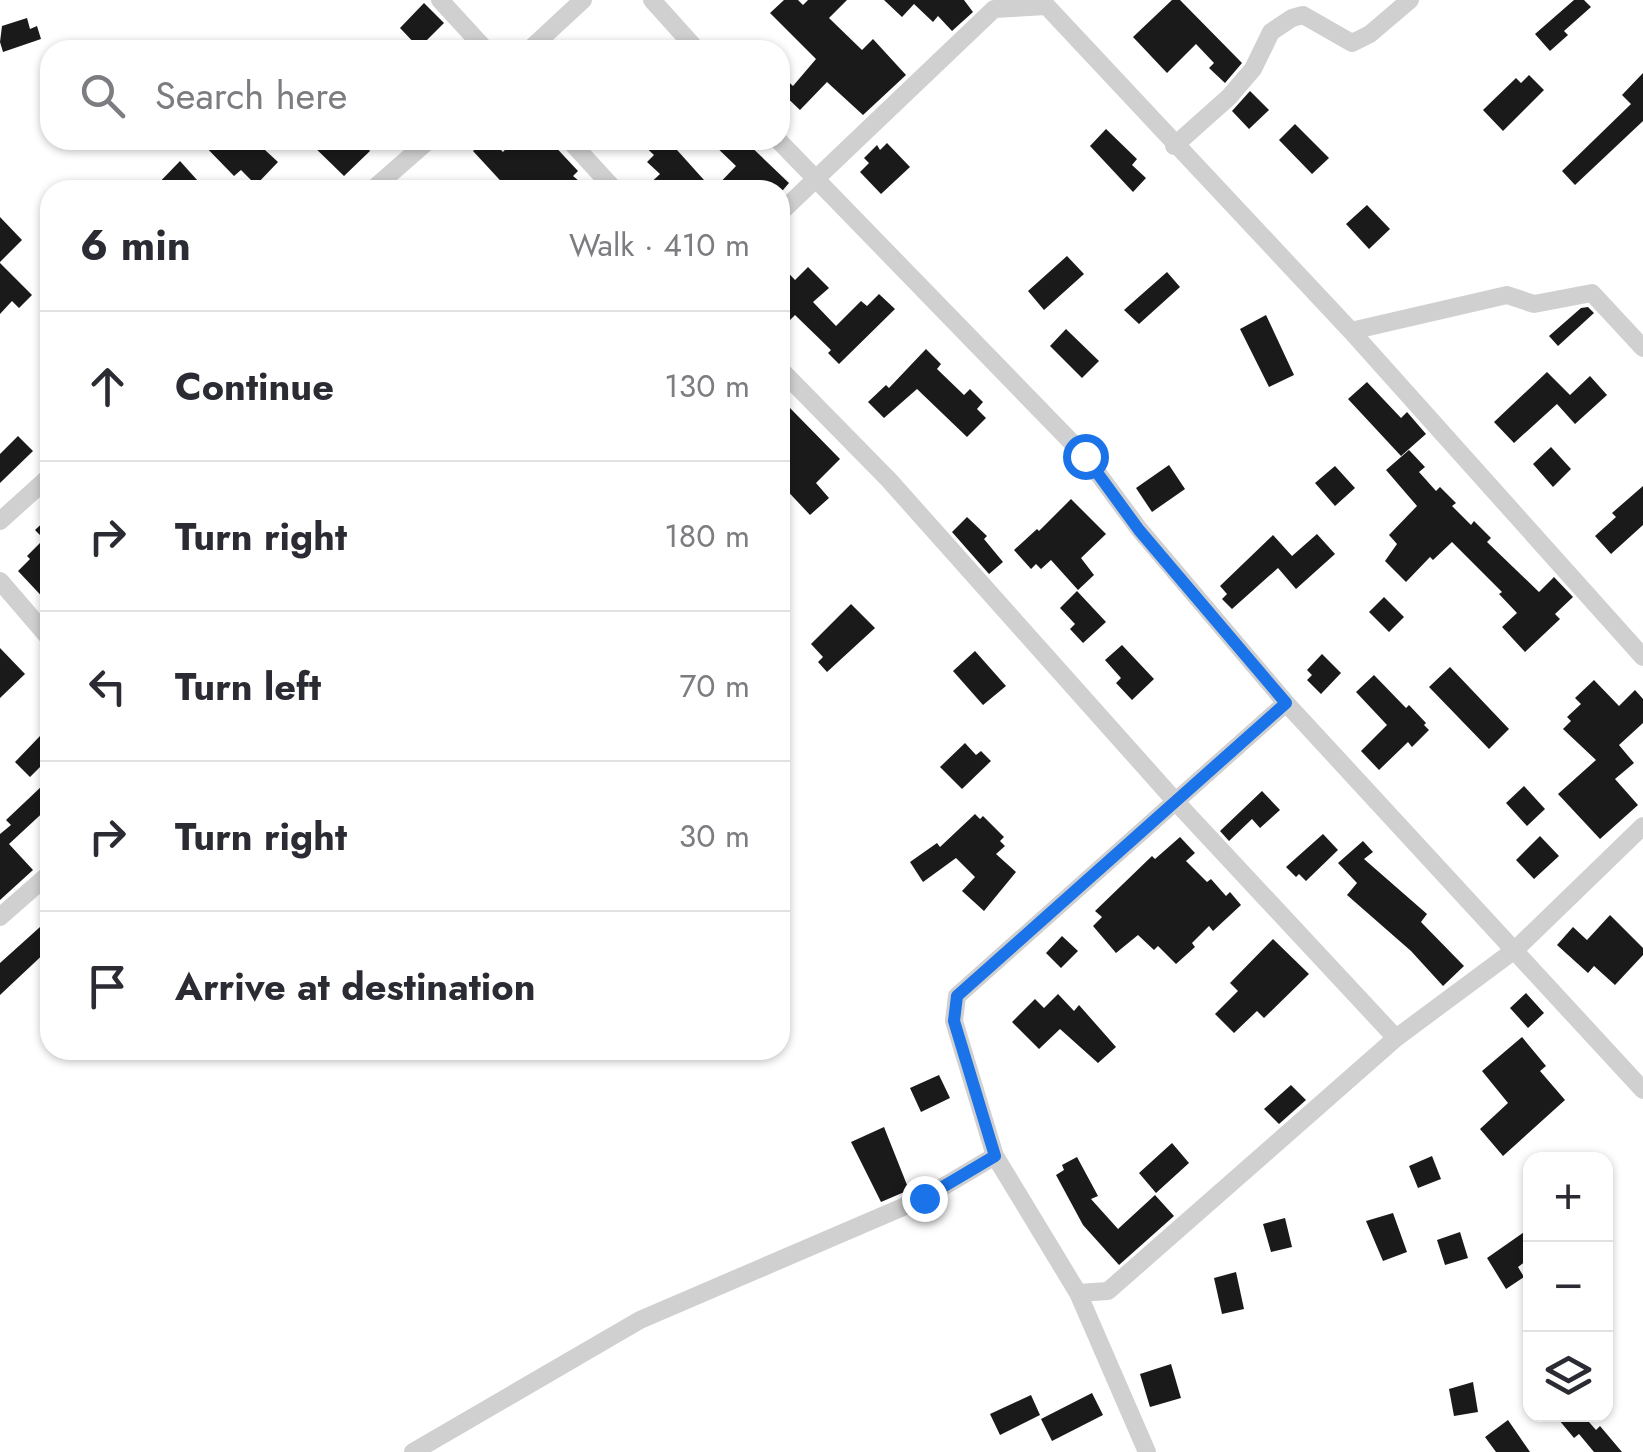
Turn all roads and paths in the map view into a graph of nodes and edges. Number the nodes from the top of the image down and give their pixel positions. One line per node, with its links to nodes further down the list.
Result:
1 (440, 0): 6 (street)
2 (583, 0): 7 (street)
3 (652, 0): 8 (street)
4 (1410, 0): 9 (street)
5 (1044, 3): 9 (street); 15 (street)
6 (477, 40)
7 (540, 40)
8 (688, 40)
9 (1174, 146): 17 (street)
10 (417, 150): 13 (street)
11 (578, 150): 14 (street)
12 (787, 150): 15 (street)
13 (383, 180)
14 (605, 180)
15 (814, 181): 16 (street); 25 (street)
16 (790, 204)
17 (1350, 331): 18 (street); 24 (street)
18 (1643, 348)
19 (790, 380): 26 (street)
20 (40, 485): 21 (street)
21 (0, 521)
22 (0, 581): 23 (street)
23 (40, 628)
24 (1643, 658)
25 (1286, 703): 26 (street); 30 (street)
26 (1177, 803): 31 (street); 33 (street)
27 (1643, 826): 30 (street)
28 (40, 882): 29 (street)
29 (0, 918)
30 (1516, 949): 31 (street); 32 (street)
31 (1396, 1038): 34 (street)
32 (1643, 1090)
33 (995, 1156): 34 (street); 35 (street)
34 (1078, 1293): 36 (street)
35 (413, 1452)
36 (1148, 1452)

